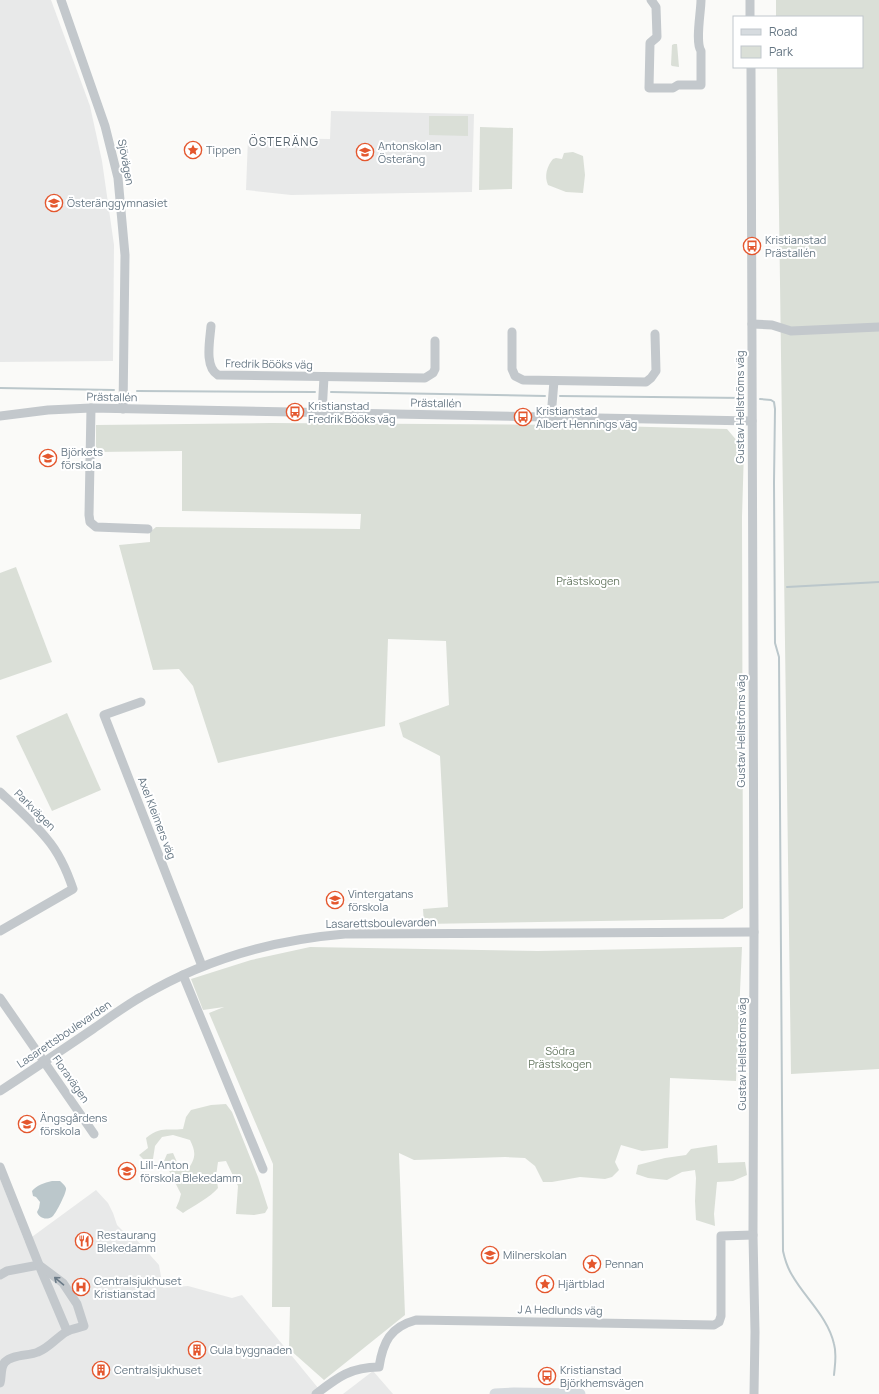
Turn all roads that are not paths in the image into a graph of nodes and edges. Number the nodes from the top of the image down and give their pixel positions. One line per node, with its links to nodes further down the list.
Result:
1 (61, 0): 16 (street, Sjövägen)
2 (651, 0): 3 (street)
3 (702, 0)
4 (750, 0): 5 (street)
5 (750, 16)
6 (751, 68): 7 (street, Gustav Hellströms väg)
7 (752, 324): 9 (street); 20 (street, Gustav Hellströms väg)
8 (211, 326): 13 (street, Fredrik Bööks väg)
9 (879, 327)
10 (512, 332): 14 (street)
11 (655, 334): 14 (street)
12 (435, 340): 13 (street, Fredrik Bööks väg)
13 (324, 377): 17 (street, Fredrik Bööks väg)
14 (554, 381): 19 (street)
15 (91, 408): 16 (street, Prästallén); 18 (street, Prästallén); 21 (street)
16 (123, 409): 17 (street, Prästallén)
17 (322, 413): 19 (street, Prästallén)
18 (0, 416)
19 (551, 417): 20 (street, Prästallén)
20 (752, 421): 25 (street, Gustav Hellströms väg)
21 (148, 529)
22 (141, 702): 26 (street, Axel Kleimers väg)
23 (0, 792): 24 (street, Parkvägen)
24 (0, 931)
25 (754, 932): 26 (street, Lasarettsboulevarden); 34 (street, Gustav Hellströms väg)
26 (202, 966): 27 (street, Lasarettsboulevarden)
27 (183, 975): 29 (street, Lasarettsboulevarden); 33 (street)
28 (0, 998): 29 (street, Floravägen)
29 (45, 1062): 30 (street, Lasarettsboulevarden); 31 (street, Floravägen)
30 (0, 1091)
31 (94, 1134)
32 (0, 1168): 35 (street)
33 (263, 1169)
34 (753, 1235): 39 (street, J A Hedlunds väg); 43 (street, Gustav Hellströms väg)
35 (39, 1265): 36 (street); 37 (street); 37 (street, one-way to 35)
36 (0, 1275)
37 (67, 1331): 38 (street)
38 (0, 1383)
39 (316, 1394)
40 (496, 1394): 41 (main road)
41 (566, 1394): 42 (main road)
42 (580, 1394)
43 (754, 1394)

